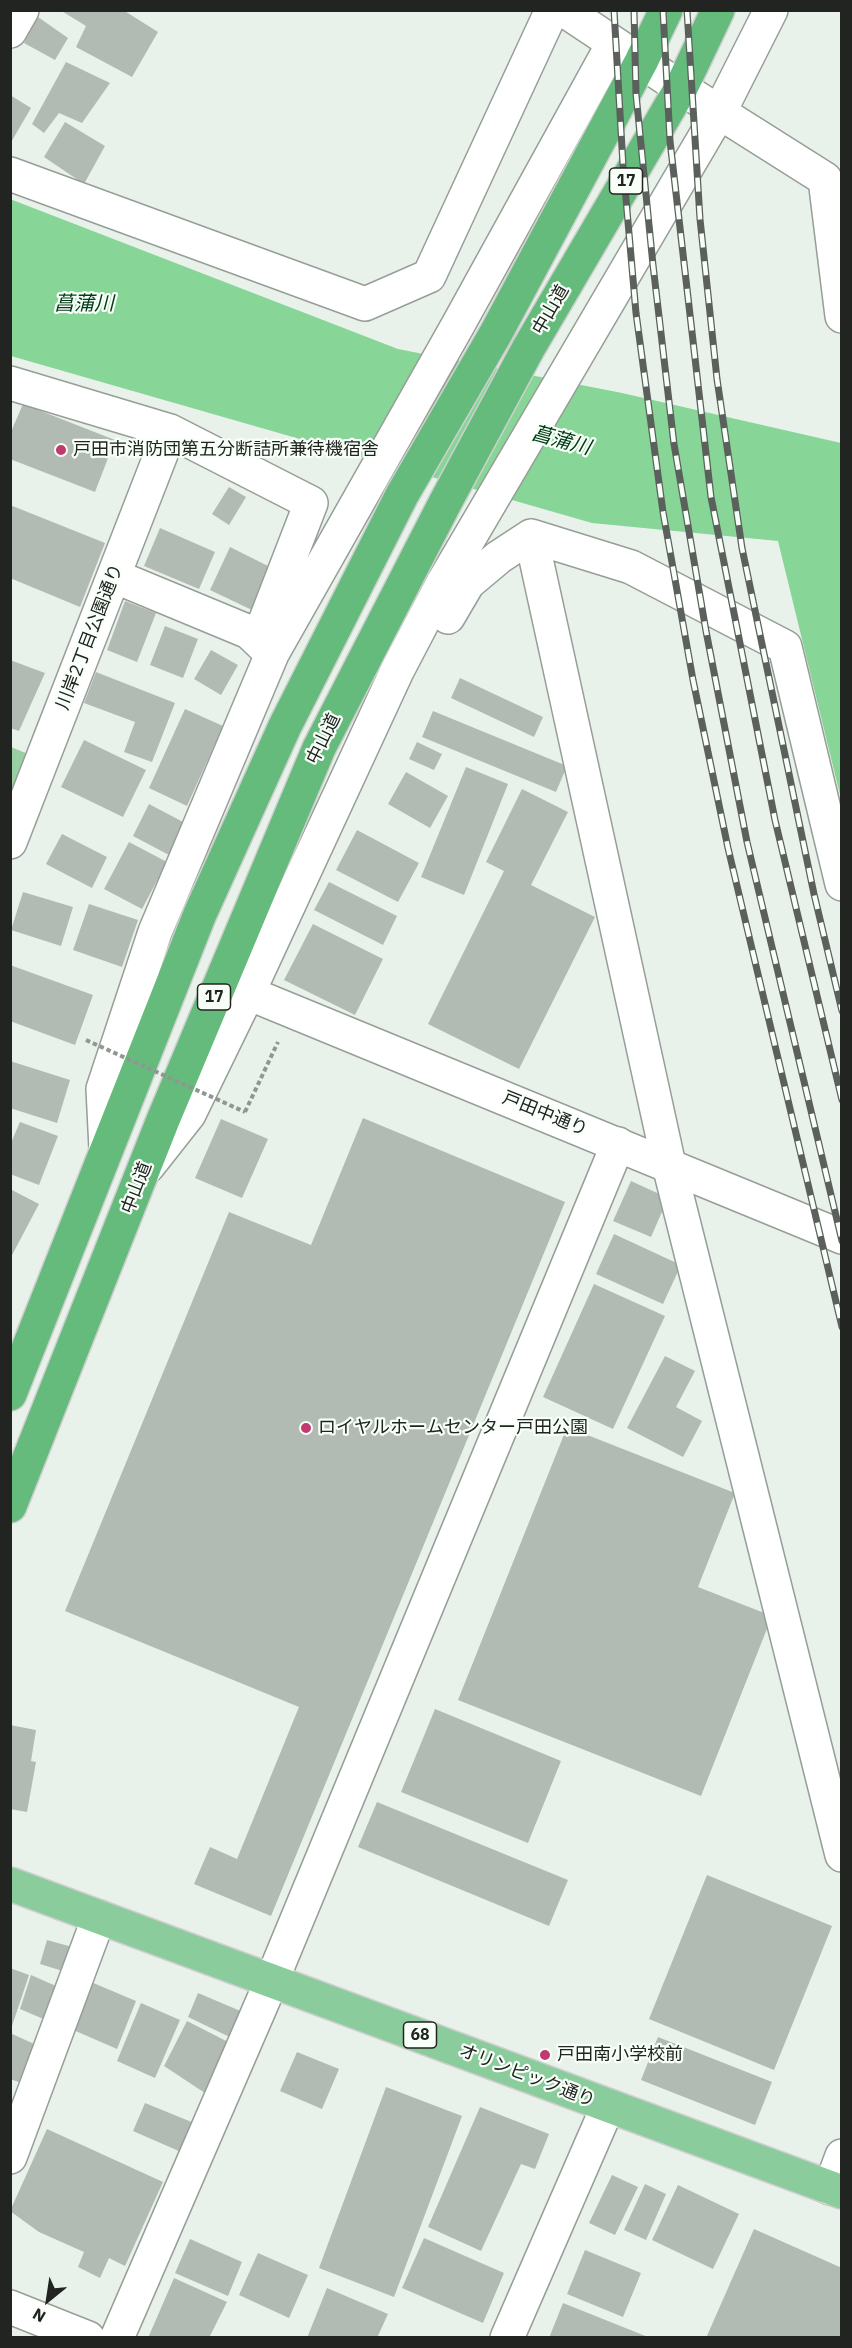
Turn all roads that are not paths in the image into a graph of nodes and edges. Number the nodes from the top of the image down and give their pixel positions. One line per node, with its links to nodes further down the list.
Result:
1 (22, 10): 7 (street)
2 (552, 10): 12 (street)
3 (564, 10): 8 (street)
4 (666, 10): 9 (highway, 中山道 / 17)
5 (718, 10): 10 (highway, 中山道 / 17)
6 (771, 10): 11 (street)
7 (10, 31)
8 (613, 44): 9 (street); 18 (street)
9 (641, 62): 10 (street); 24 (highway, 中山道 / 17)
10 (681, 88): 11 (street); 26 (highway, 中山道 / 17)
11 (720, 111): 13 (street); 19 (street)
12 (10, 174)
13 (842, 316)
14 (10, 382): 15 (street)
15 (170, 432): 17 (street, 川岸2丁目公園通り); 18 (street)
16 (531, 536): 19 (street); 21 (street); 25 (street)
17 (114, 576): 18 (street); 20 (street, 川岸2丁目公園通り)
18 (265, 647): 24 (street)
19 (397, 671): 22 (street)
20 (10, 842)
21 (842, 884)
22 (248, 993): 23 (street, 戸田中通り); 26 (street)
23 (618, 1144): 25 (street, 戸田中通り); 33 (street)
24 (106, 1149): 28 (highway, 中山道 / 17)
25 (669, 1165): 27 (street, 戸田中通り); 30 (street)
26 (141, 1175): 29 (highway, 中山道 / 17)
27 (842, 1237)
28 (10, 1394)
29 (10, 1506)
30 (842, 1855)
31 (10, 1884): 32 (main road, オリンピック通り / 68)
32 (99, 1917): 33 (main road, オリンピック通り / 68); 36 (street)
33 (272, 1980): 34 (main road, オリンピック通り / 68); 40 (street)
34 (608, 2106): 37 (main road, オリンピック通り / 68); 41 (street)
35 (842, 2156): 37 (street)
36 (10, 2157)
37 (836, 2190)
38 (10, 2307): 39 (street)
39 (88, 2337)
40 (117, 2337)
41 (507, 2337)

